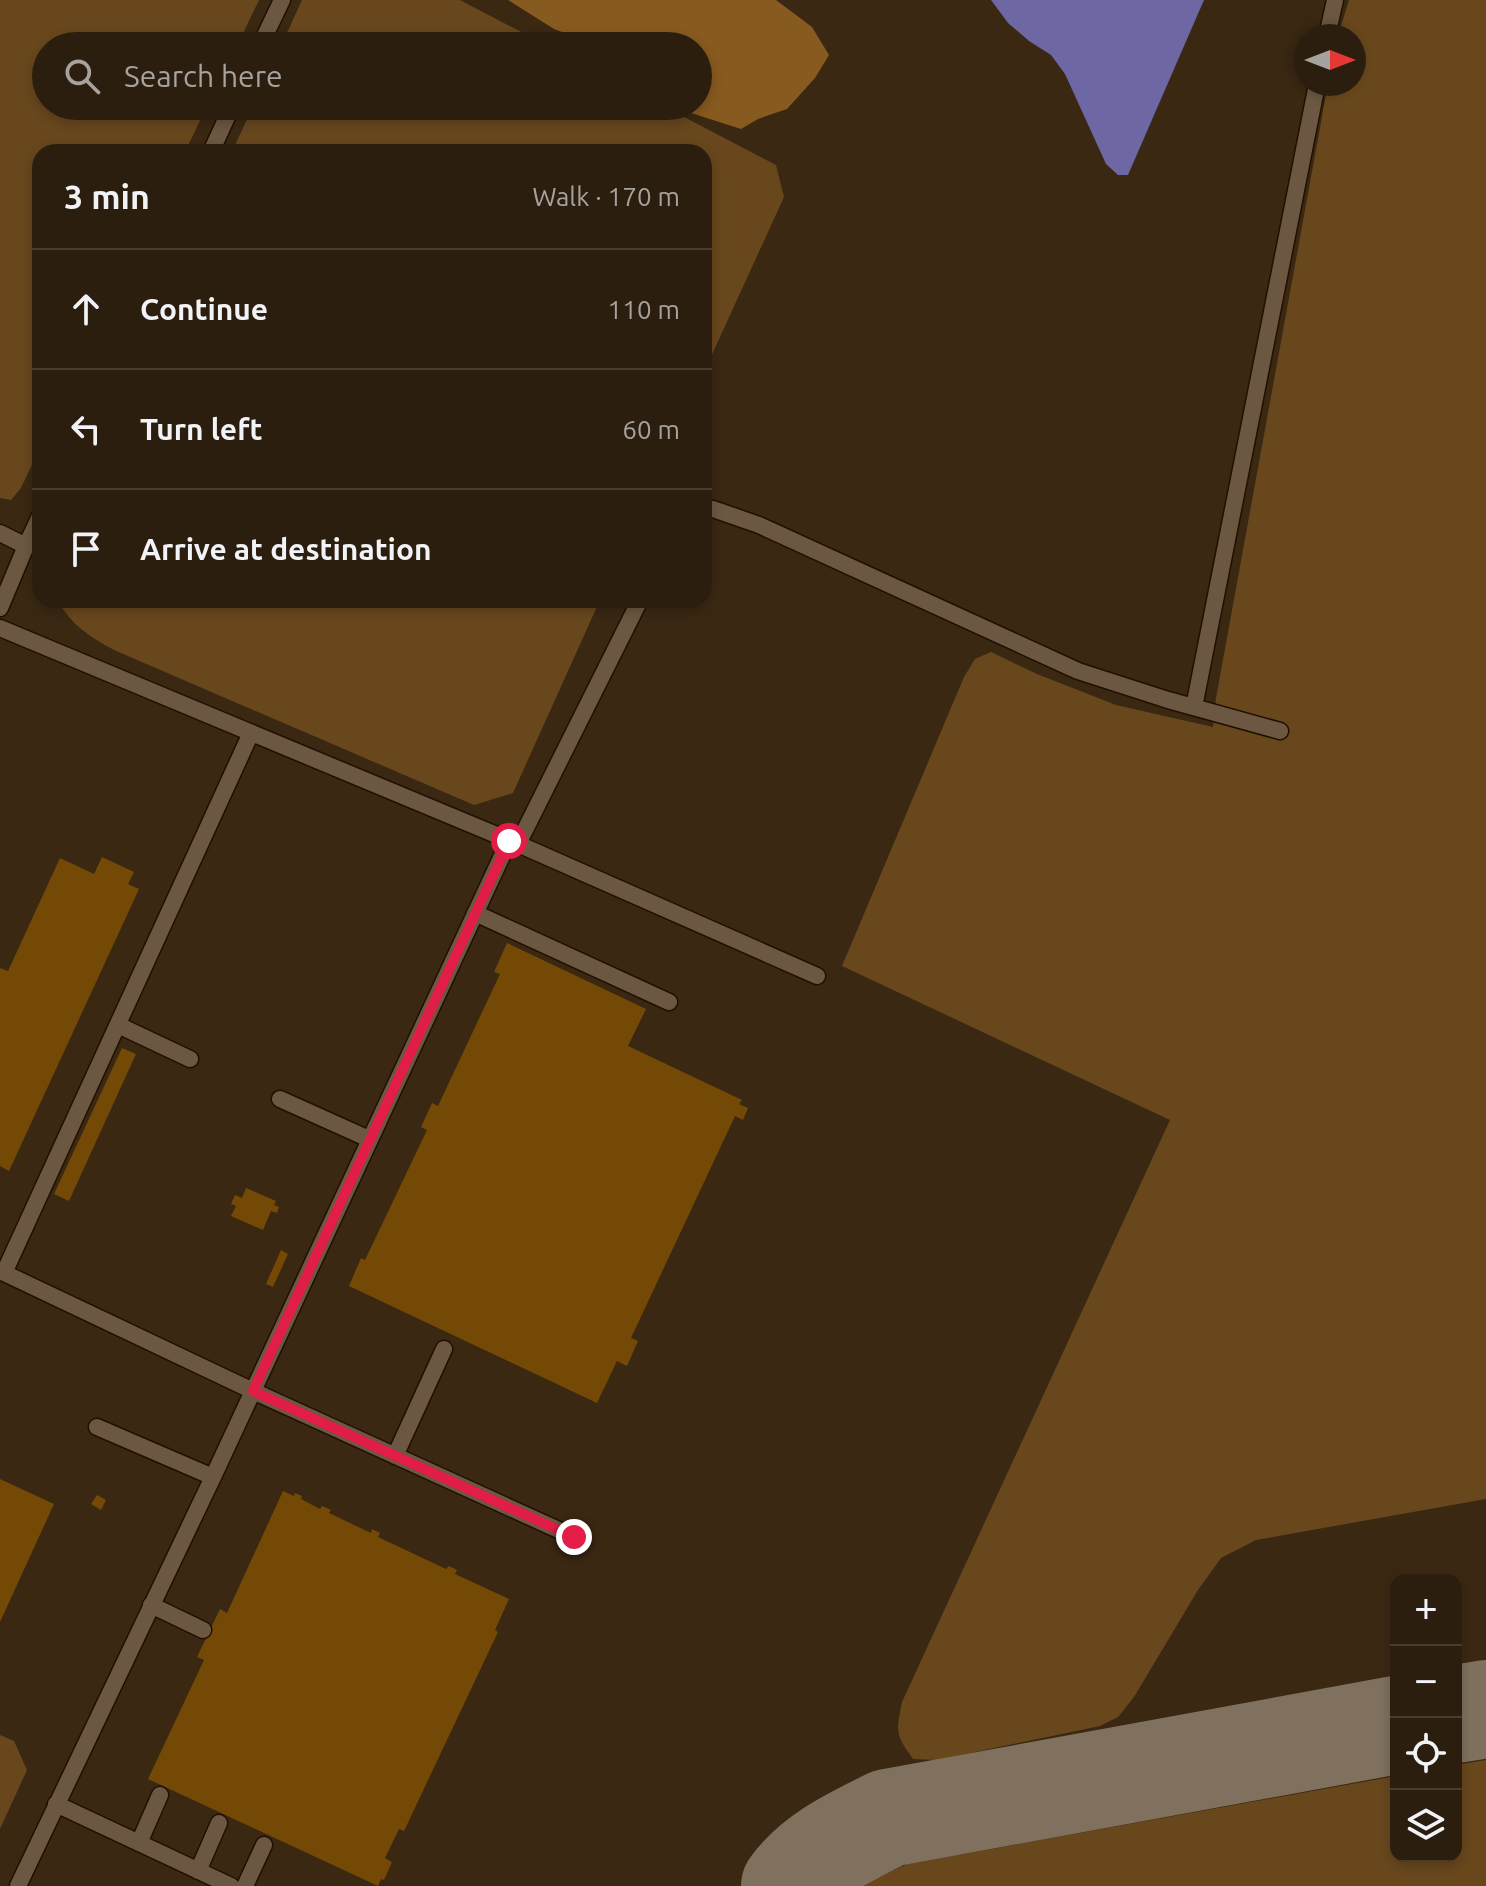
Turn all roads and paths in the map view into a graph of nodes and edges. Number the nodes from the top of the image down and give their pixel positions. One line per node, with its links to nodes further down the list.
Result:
1 (282, 0): 4 (lane)
2 (1335, 0): 3 (lane)
3 (1330, 24)
4 (267, 32)
5 (1315, 96): 15 (lane)
6 (226, 120): 7 (lane)
7 (215, 144)
8 (712, 509): 15 (lane)
9 (0, 533): 11 (lane)
10 (32, 533): 11 (lane)
11 (26, 546): 12 (lane)
12 (0, 608)
13 (636, 608): 18 (lane)
14 (0, 628): 17 (lane)
15 (1194, 707): 16 (lane)
16 (1280, 731)
17 (251, 733): 18 (lane); 22 (lane)
18 (514, 842): 19 (lane); 20 (lane)
19 (475, 913): 21 (lane); 25 (lane)
20 (817, 976)
21 (669, 1002)
22 (118, 1025): 23 (lane); 26 (lane)
23 (190, 1059)
24 (280, 1099): 25 (lane)
25 (369, 1139): 28 (lane)
26 (2, 1272): 28 (lane)
27 (444, 1349): 30 (lane)
28 (253, 1391): 30 (lane); 31 (lane)
29 (97, 1427): 31 (lane)
30 (395, 1456): 32 (lane)
31 (213, 1477): 33 (lane)
32 (574, 1537)
33 (151, 1605): 34 (lane); 36 (lane)
34 (203, 1630)
35 (160, 1795): 38 (lane)
36 (56, 1804): 38 (lane); 41 (lane)
37 (219, 1823): 40 (lane)
38 (139, 1843): 40 (lane)
39 (264, 1845): 43 (lane)
40 (198, 1871): 42 (lane)
41 (18, 1886)
42 (231, 1886)
43 (245, 1886)

